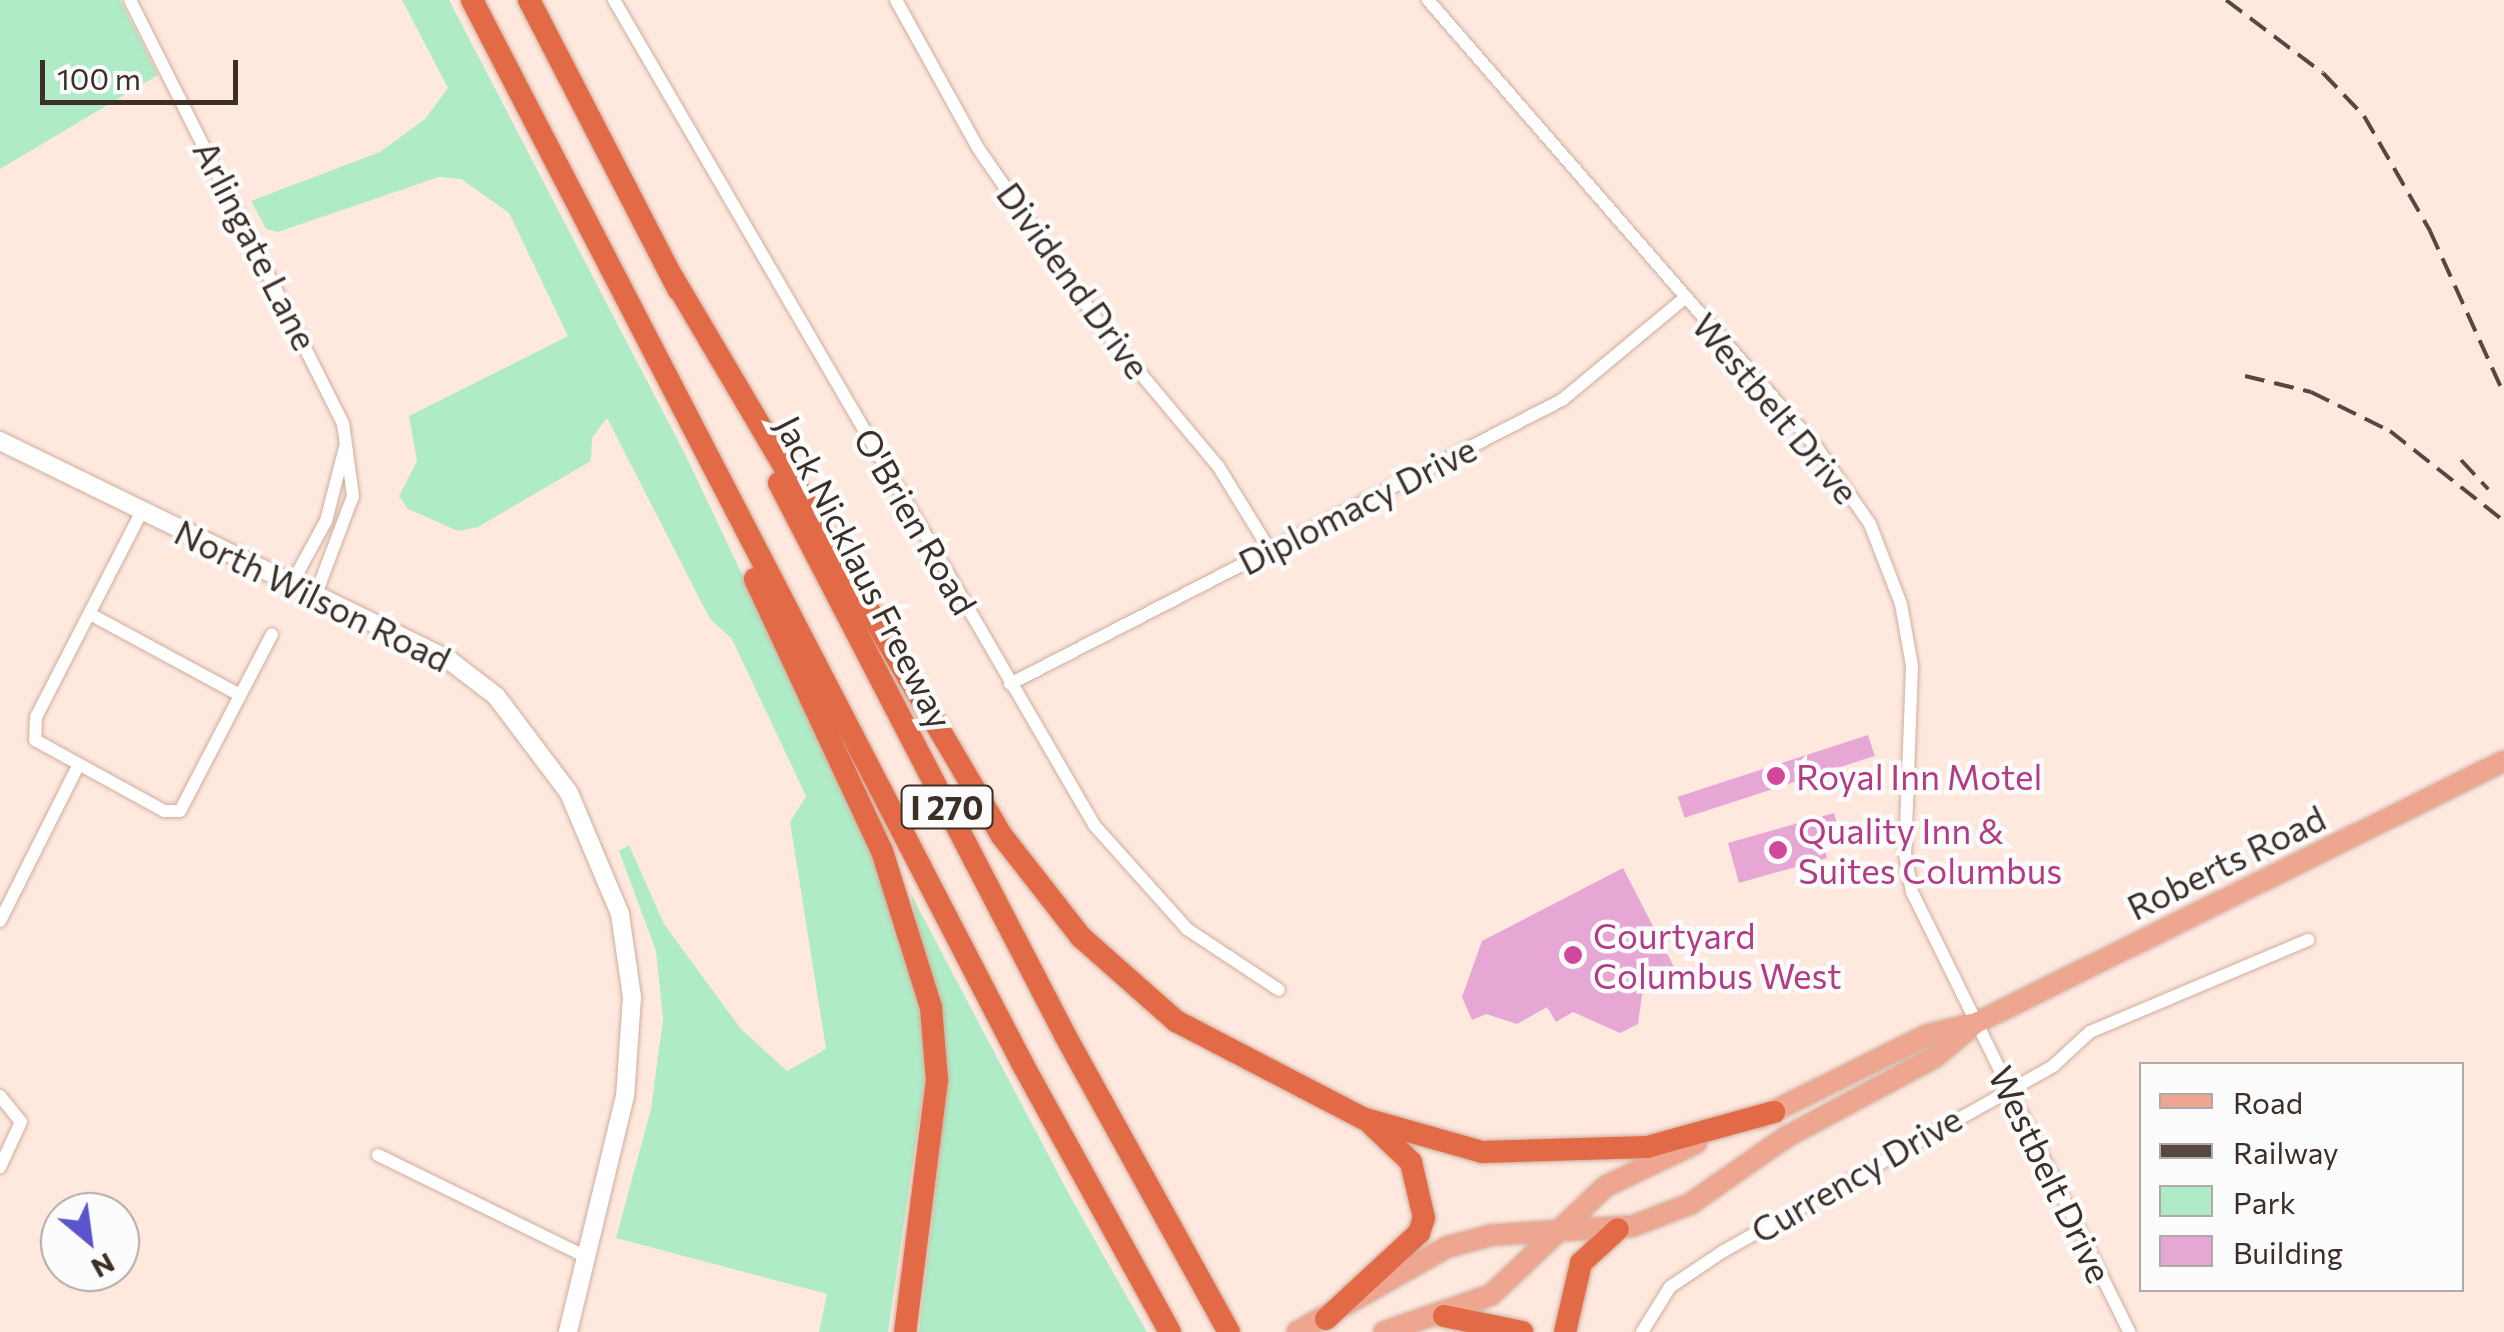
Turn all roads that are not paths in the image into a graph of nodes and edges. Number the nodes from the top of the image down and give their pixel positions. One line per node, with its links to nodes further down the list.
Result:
1 (130, 0): 10 (street, Arlingate Lane)
2 (472, 0): 9 (highway, I 270)
3 (529, 0): 7 (highway, Jack Nicklaus Freeway / I 270)
4 (614, 0): 18 (street, O'Brien Road)
5 (896, 0): 13 (street, Dividend Drive)
6 (1428, 0): 8 (street, Westbelt Drive)
7 (673, 278): 29 (highway); 40 (highway, Jack Nicklaus Freeway / I 270)
8 (1685, 298): 13 (street, Diplomacy Drive); 25 (street, Westbelt Drive)
9 (698, 437): 38 (highway); 39 (highway, I 270)
10 (346, 440): 14 (street); 15 (street, Arlingate Lane)
11 (0, 441): 12 (main road, North Wilson Road)
12 (142, 511): 14 (main road, North Wilson Road); 16 (street)
13 (1269, 549): 18 (street, Diplomacy Drive)
14 (292, 582): 15 (main road, North Wilson Road)
15 (316, 594): 34 (main road, North Wilson Road)
16 (90, 614): 19 (street); 21 (street)
17 (272, 634): 19 (street)
18 (1010, 684): 24 (street, O'Brien Road)
19 (240, 695): 21 (street)
20 (2504, 761): 25 (main road, Roberts Road)
21 (78, 766): 22 (street)
22 (0, 921)
23 (2308, 940): 26 (street, Currency Drive)
24 (1279, 990)
25 (1976, 1023): 26 (street, Westbelt Drive); 28 (main road, Roberts Road); 32 (main road, Roberts Road)
26 (2008, 1088): 44 (street, Currency Drive); 45 (street, Westbelt Drive)
27 (0, 1096): 31 (street)
28 (1774, 1112): 29 (highway); 33 (main road, Roberts Road)
29 (1362, 1118): 36 (highway)
30 (378, 1155): 34 (street)
31 (0, 1168)
32 (1618, 1228): 33 (main road, Roberts Road); 43 (highway)
33 (1559, 1232): 35 (main road, Roberts Road); 36 (main road, Roberts Road)
34 (586, 1257): 37 (main road, North Wilson Road)
35 (1444, 1316): 41 (main road, Roberts Road); 42 (highway)
36 (1310, 1326)
37 (568, 1332)
38 (903, 1332)
39 (1170, 1332)
40 (1229, 1332)
41 (1384, 1332)
42 (1522, 1332)
43 (1564, 1332)
44 (1642, 1332)
45 (2130, 1332)

